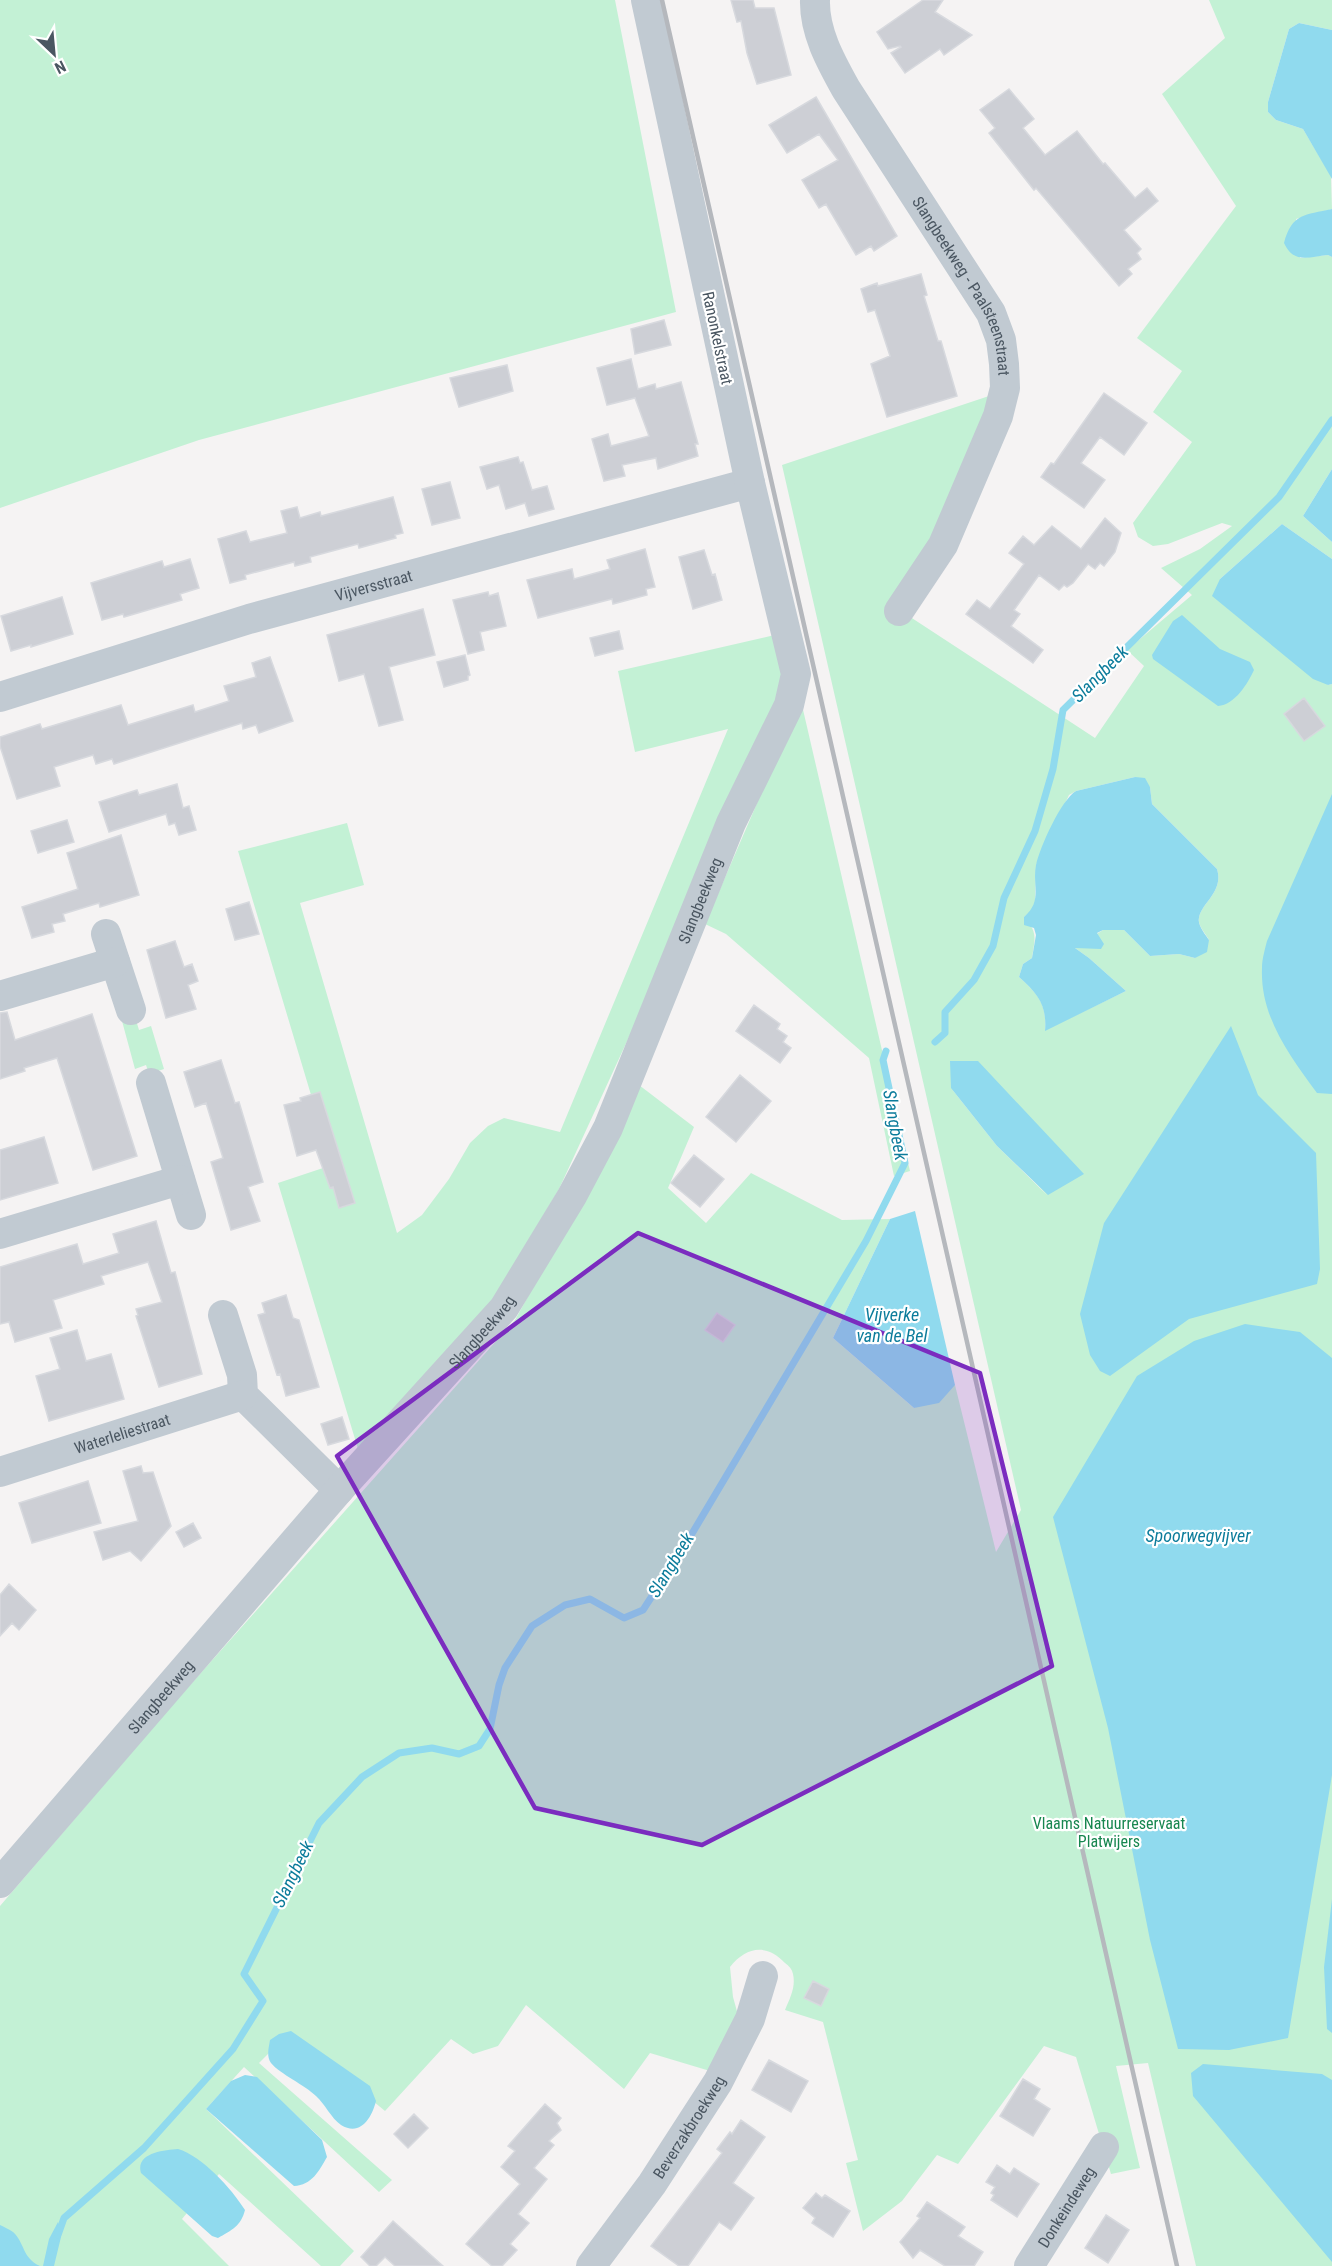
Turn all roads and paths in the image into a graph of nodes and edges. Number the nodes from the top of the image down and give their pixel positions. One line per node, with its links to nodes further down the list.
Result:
1 (646, 0): 3 (street, Ranonkelstraat)
2 (815, 0): 4 (street, Slangbeekweg - Paalsteenstraat)
3 (750, 483): 5 (street, Ranonkelstraat); 6 (street, Vijversstraat)
4 (899, 611)
5 (796, 674): 18 (street, Slangbeekweg)
6 (0, 697)
7 (106, 934): 8 (street)
8 (115, 962): 9 (street); 10 (street)
9 (0, 996)
10 (131, 1010)
11 (151, 1083): 12 (street)
12 (180, 1180): 13 (street); 14 (street)
13 (191, 1215)
14 (0, 1233)
15 (223, 1315): 16 (street)
16 (243, 1395): 17 (street, Waterleliestraat); 18 (street)
17 (0, 1472)
18 (339, 1490): 19 (street, Slangbeekweg)
19 (0, 1883)
20 (763, 1976): 22 (street, Beverzakbroekweg)
21 (1104, 2147): 23 (street, Donkeindeweg)
22 (591, 2266)
23 (1029, 2266)

